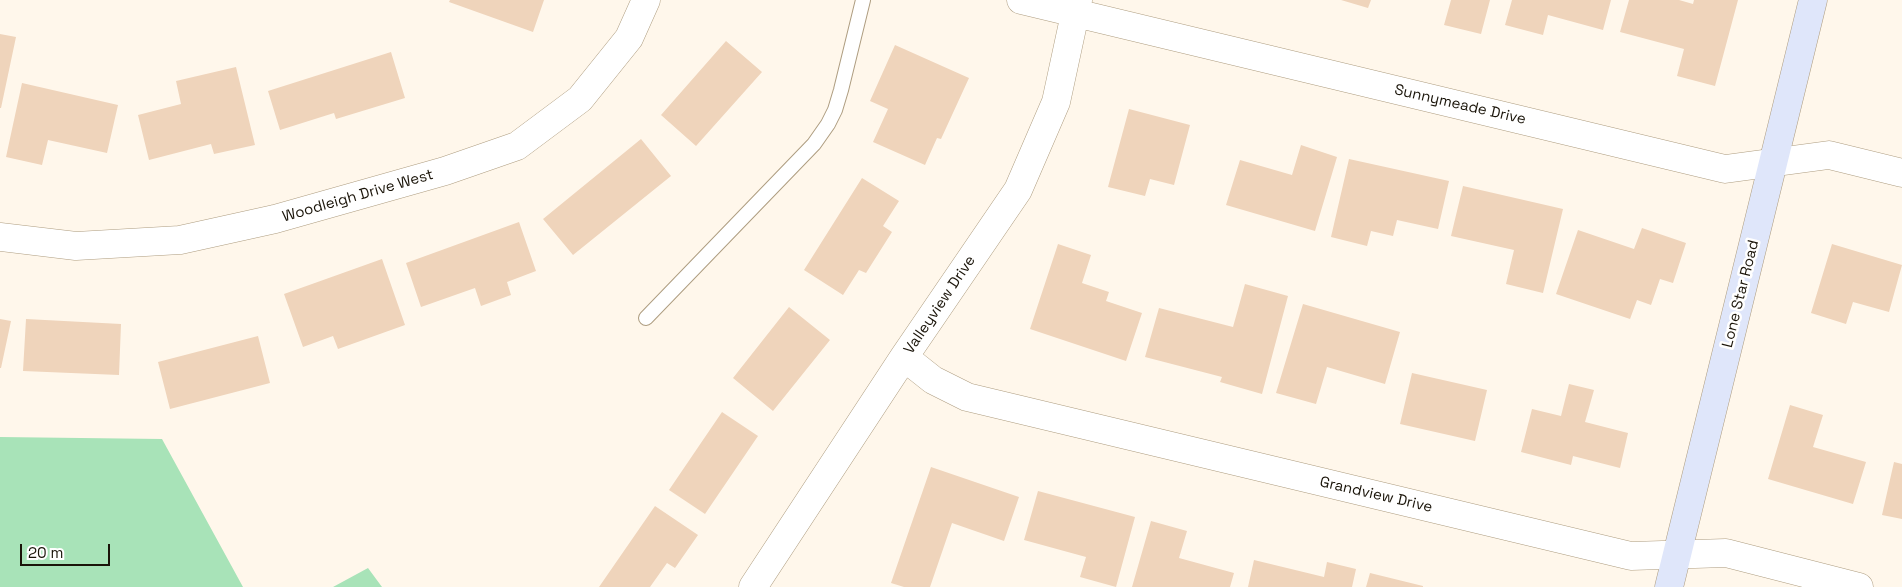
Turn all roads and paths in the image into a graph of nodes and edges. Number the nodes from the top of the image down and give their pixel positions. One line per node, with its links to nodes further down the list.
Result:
1 (646, 0): 8 (street, Woodleigh Drive West)
2 (863, 0): 9 (lane)
3 (1021, 0): 5 (street, Sunnymeade Drive)
4 (1813, 0): 6 (street, Lone Star Road)
5 (1076, 7): 6 (street, Sunnymeade Drive); 10 (street, Valleyview Drive)
6 (1774, 162): 7 (street, Sunnymeade Drive); 11 (street, Lone Star Road)
7 (1902, 173)
8 (0, 237)
9 (646, 318)
10 (904, 357): 11 (street, Grandview Drive); 12 (street, Valleyview Drive)
11 (1677, 556): 13 (street, Lone Star Road); 14 (street, Grandview Drive)
12 (753, 587)
13 (1669, 587)
14 (1859, 587)

